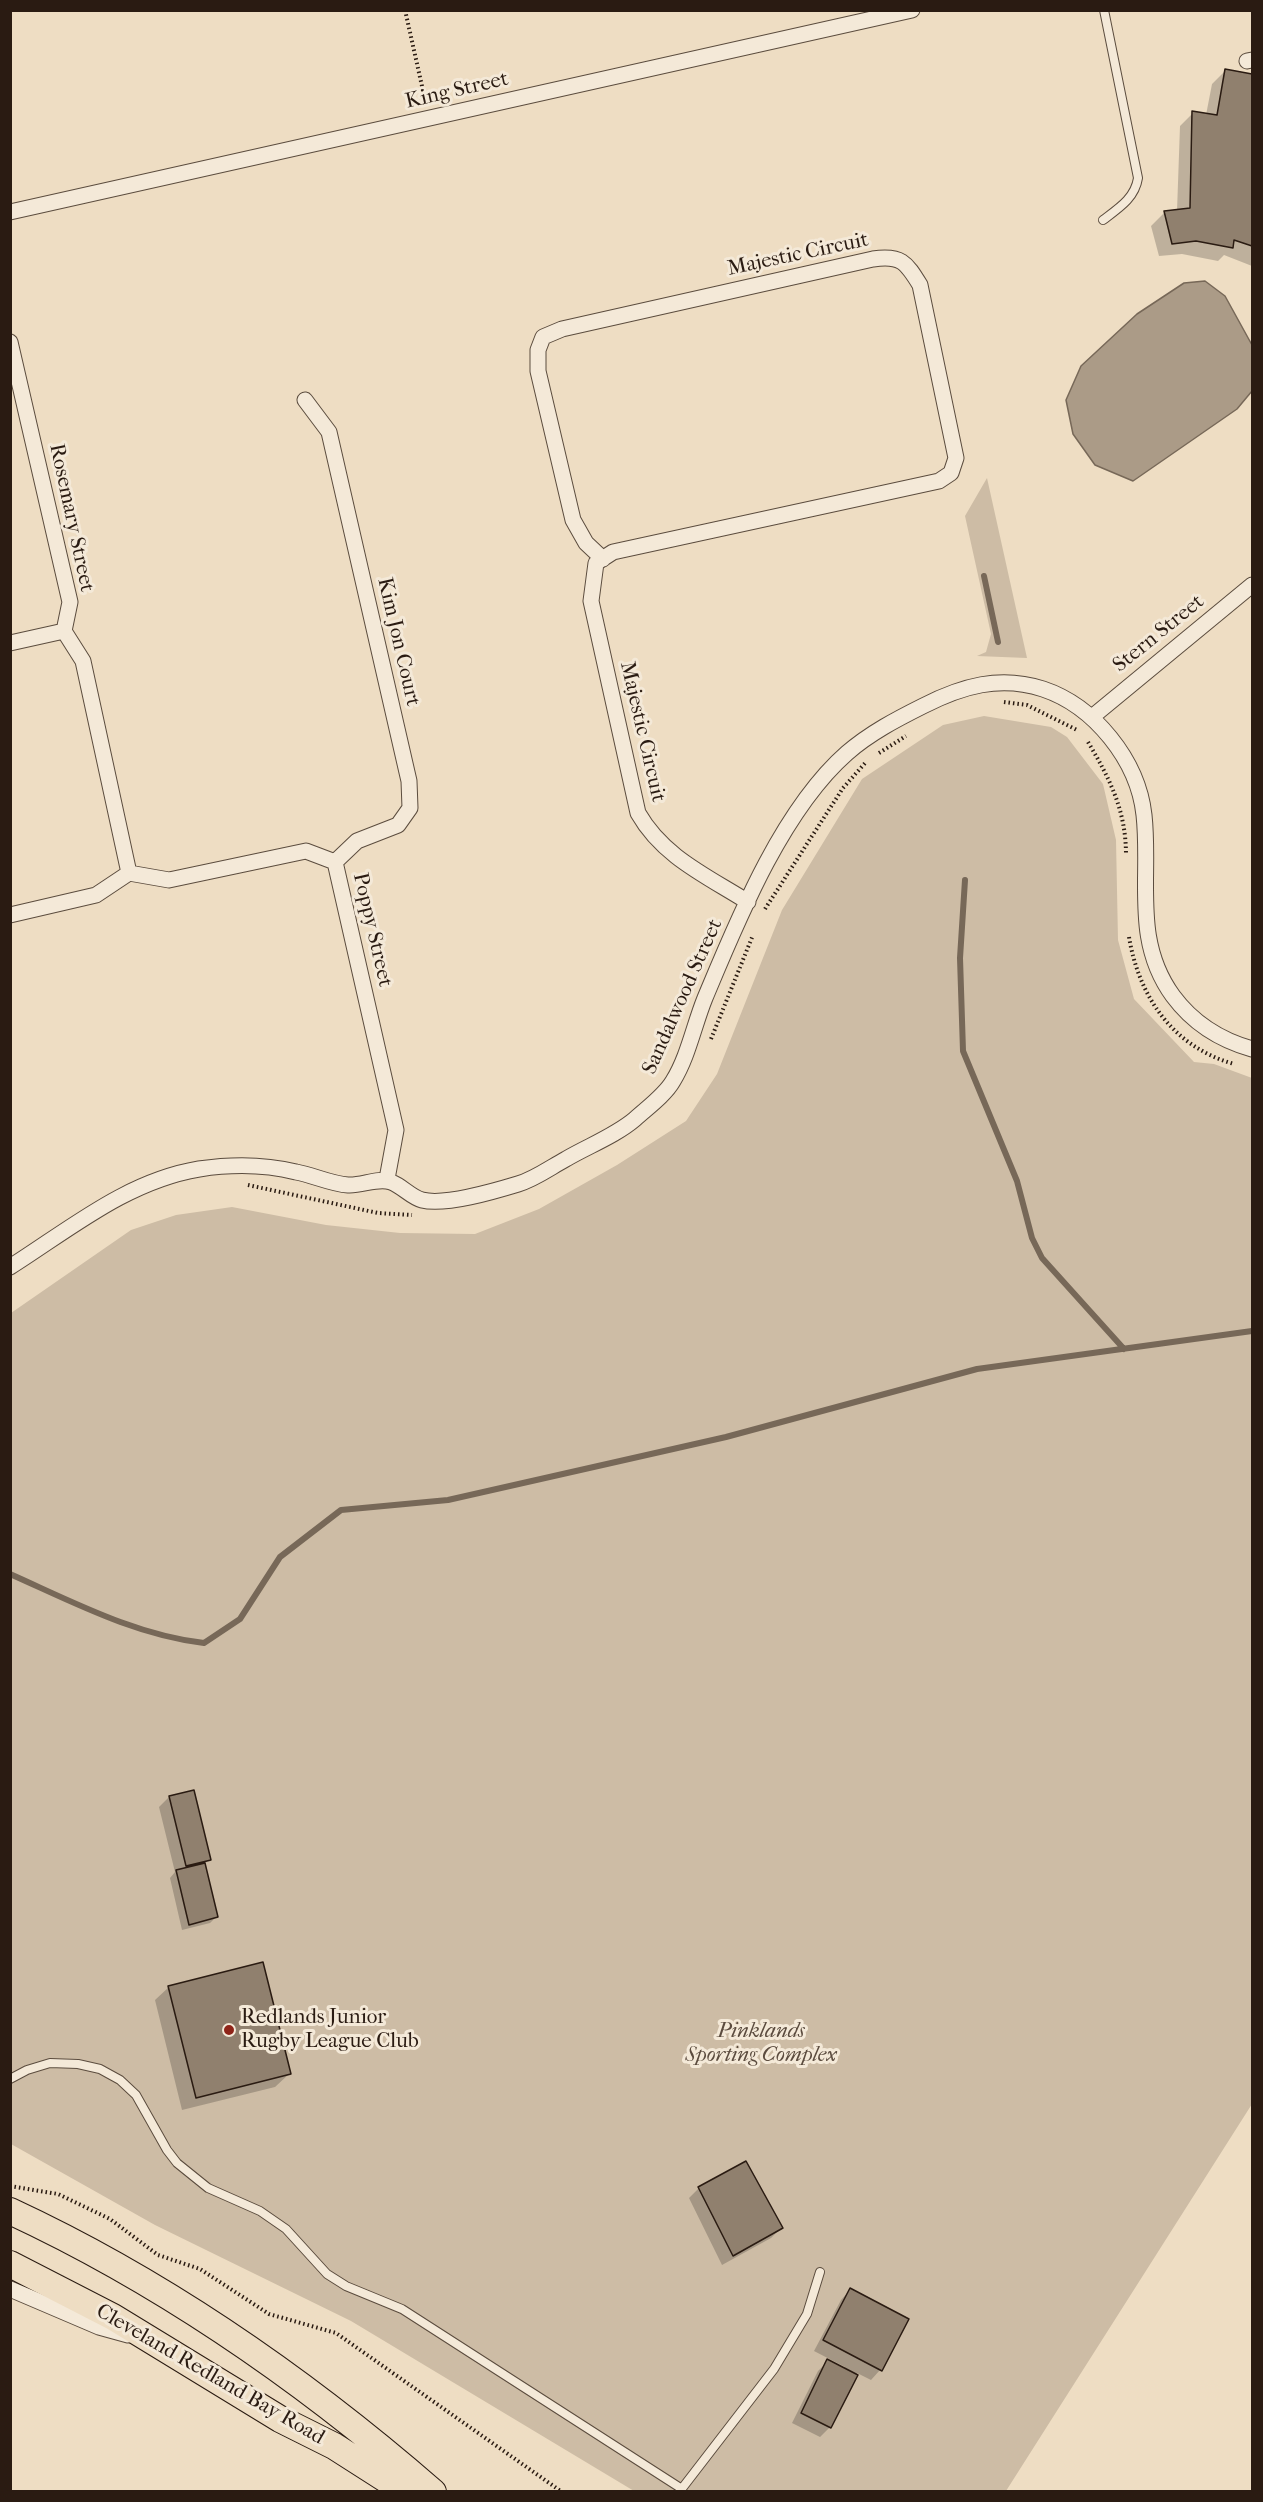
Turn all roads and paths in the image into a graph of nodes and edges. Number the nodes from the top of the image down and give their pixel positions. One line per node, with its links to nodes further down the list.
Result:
1 (405, 10): 4 (path)
2 (912, 10): 4 (street, King Street)
3 (1104, 10): 6 (lane)
4 (430, 119): 5 (street, King Street)
5 (10, 212)
6 (1103, 220)
7 (10, 342): 11 (street, Rosemary Street)
8 (304, 400): 14 (street, Kim Jon Court)
9 (603, 558): 9 (street, Majestic Circuit); 16 (street, Majestic Circuit)
10 (1250, 592): 13 (street, Stern Street)
11 (64, 631): 12 (street); 15 (street)
12 (10, 643)
13 (1092, 717): 16 (street, Sandalwood Street); 18 (street, Sandalwood Street)
14 (335, 862): 15 (street, Poppy Street); 19 (street, Poppy Street)
15 (129, 873): 17 (street)
16 (748, 902): 19 (street, Sandalwood Street)
17 (10, 915)
18 (1252, 1048)
19 (387, 1179): 20 (street)
20 (10, 1267)
21 (10, 2079): 28 (lane)
22 (10, 2186): 31 (path)
23 (10, 2211): 30 (highway, Cleveland Redland Bay Road)
24 (10, 2264): 27 (highway, Cleveland Redland Bay Road)
25 (819, 2272): 28 (lane)
26 (10, 2289): 27 (street)
27 (157, 2344): 29 (highway, Cleveland Redland Bay Road)
28 (681, 2490)
29 (406, 2492)
30 (433, 2492)
31 (562, 2492)

